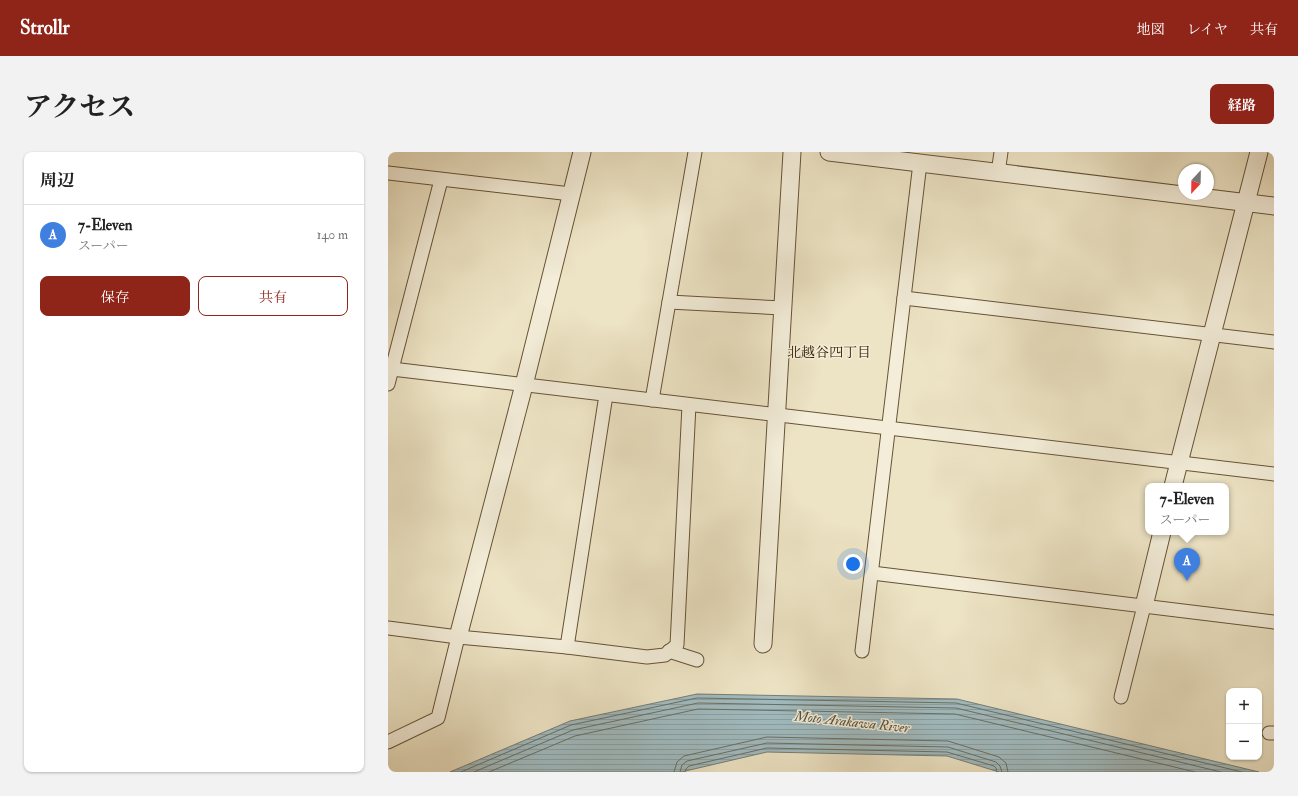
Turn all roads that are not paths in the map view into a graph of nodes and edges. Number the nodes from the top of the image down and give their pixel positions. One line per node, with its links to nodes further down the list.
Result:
1 (582, 152): 11 (street)
2 (695, 152): 15 (street)
3 (792, 152): 16 (street)
4 (829, 152): 7 (street)
5 (1001, 152): 9 (street)
6 (1259, 152): 12 (street)
7 (920, 163): 9 (street); 14 (street)
8 (388, 173): 10 (street)
9 (998, 173): 12 (street)
10 (441, 180): 11 (street); 19 (street)
11 (571, 194): 21 (street)
12 (1246, 203): 13 (street); 17 (street)
13 (1274, 206)
14 (904, 298): 17 (street); 26 (street)
15 (669, 302): 16 (street); 23 (street)
16 (783, 308): 25 (street)
17 (1212, 335): 18 (street); 27 (street)
18 (1274, 342)
19 (392, 369): 20 (street); 21 (street)
20 (388, 384)
21 (524, 385): 22 (street); 35 (street)
22 (606, 395): 23 (street); 37 (street)
23 (652, 400): 24 (street)
24 (689, 405): 25 (street); 39 (street)
25 (777, 415): 26 (street); 36 (street)
26 (889, 428): 27 (street); 31 (street)
27 (1179, 463): 28 (street); 29 (street)
28 (1274, 474)
29 (1174, 483)
30 (1161, 535): 32 (street)
31 (872, 572): 32 (street); 38 (street)
32 (1144, 606): 33 (street); 41 (street)
33 (1274, 622)
34 (388, 628): 35 (street)
35 (458, 637): 37 (street); 42 (street)
36 (763, 644)
37 (567, 647): 39 (street)
38 (862, 651)
39 (670, 654): 40 (street)
40 (697, 660)
41 (1121, 698)
42 (388, 742)

